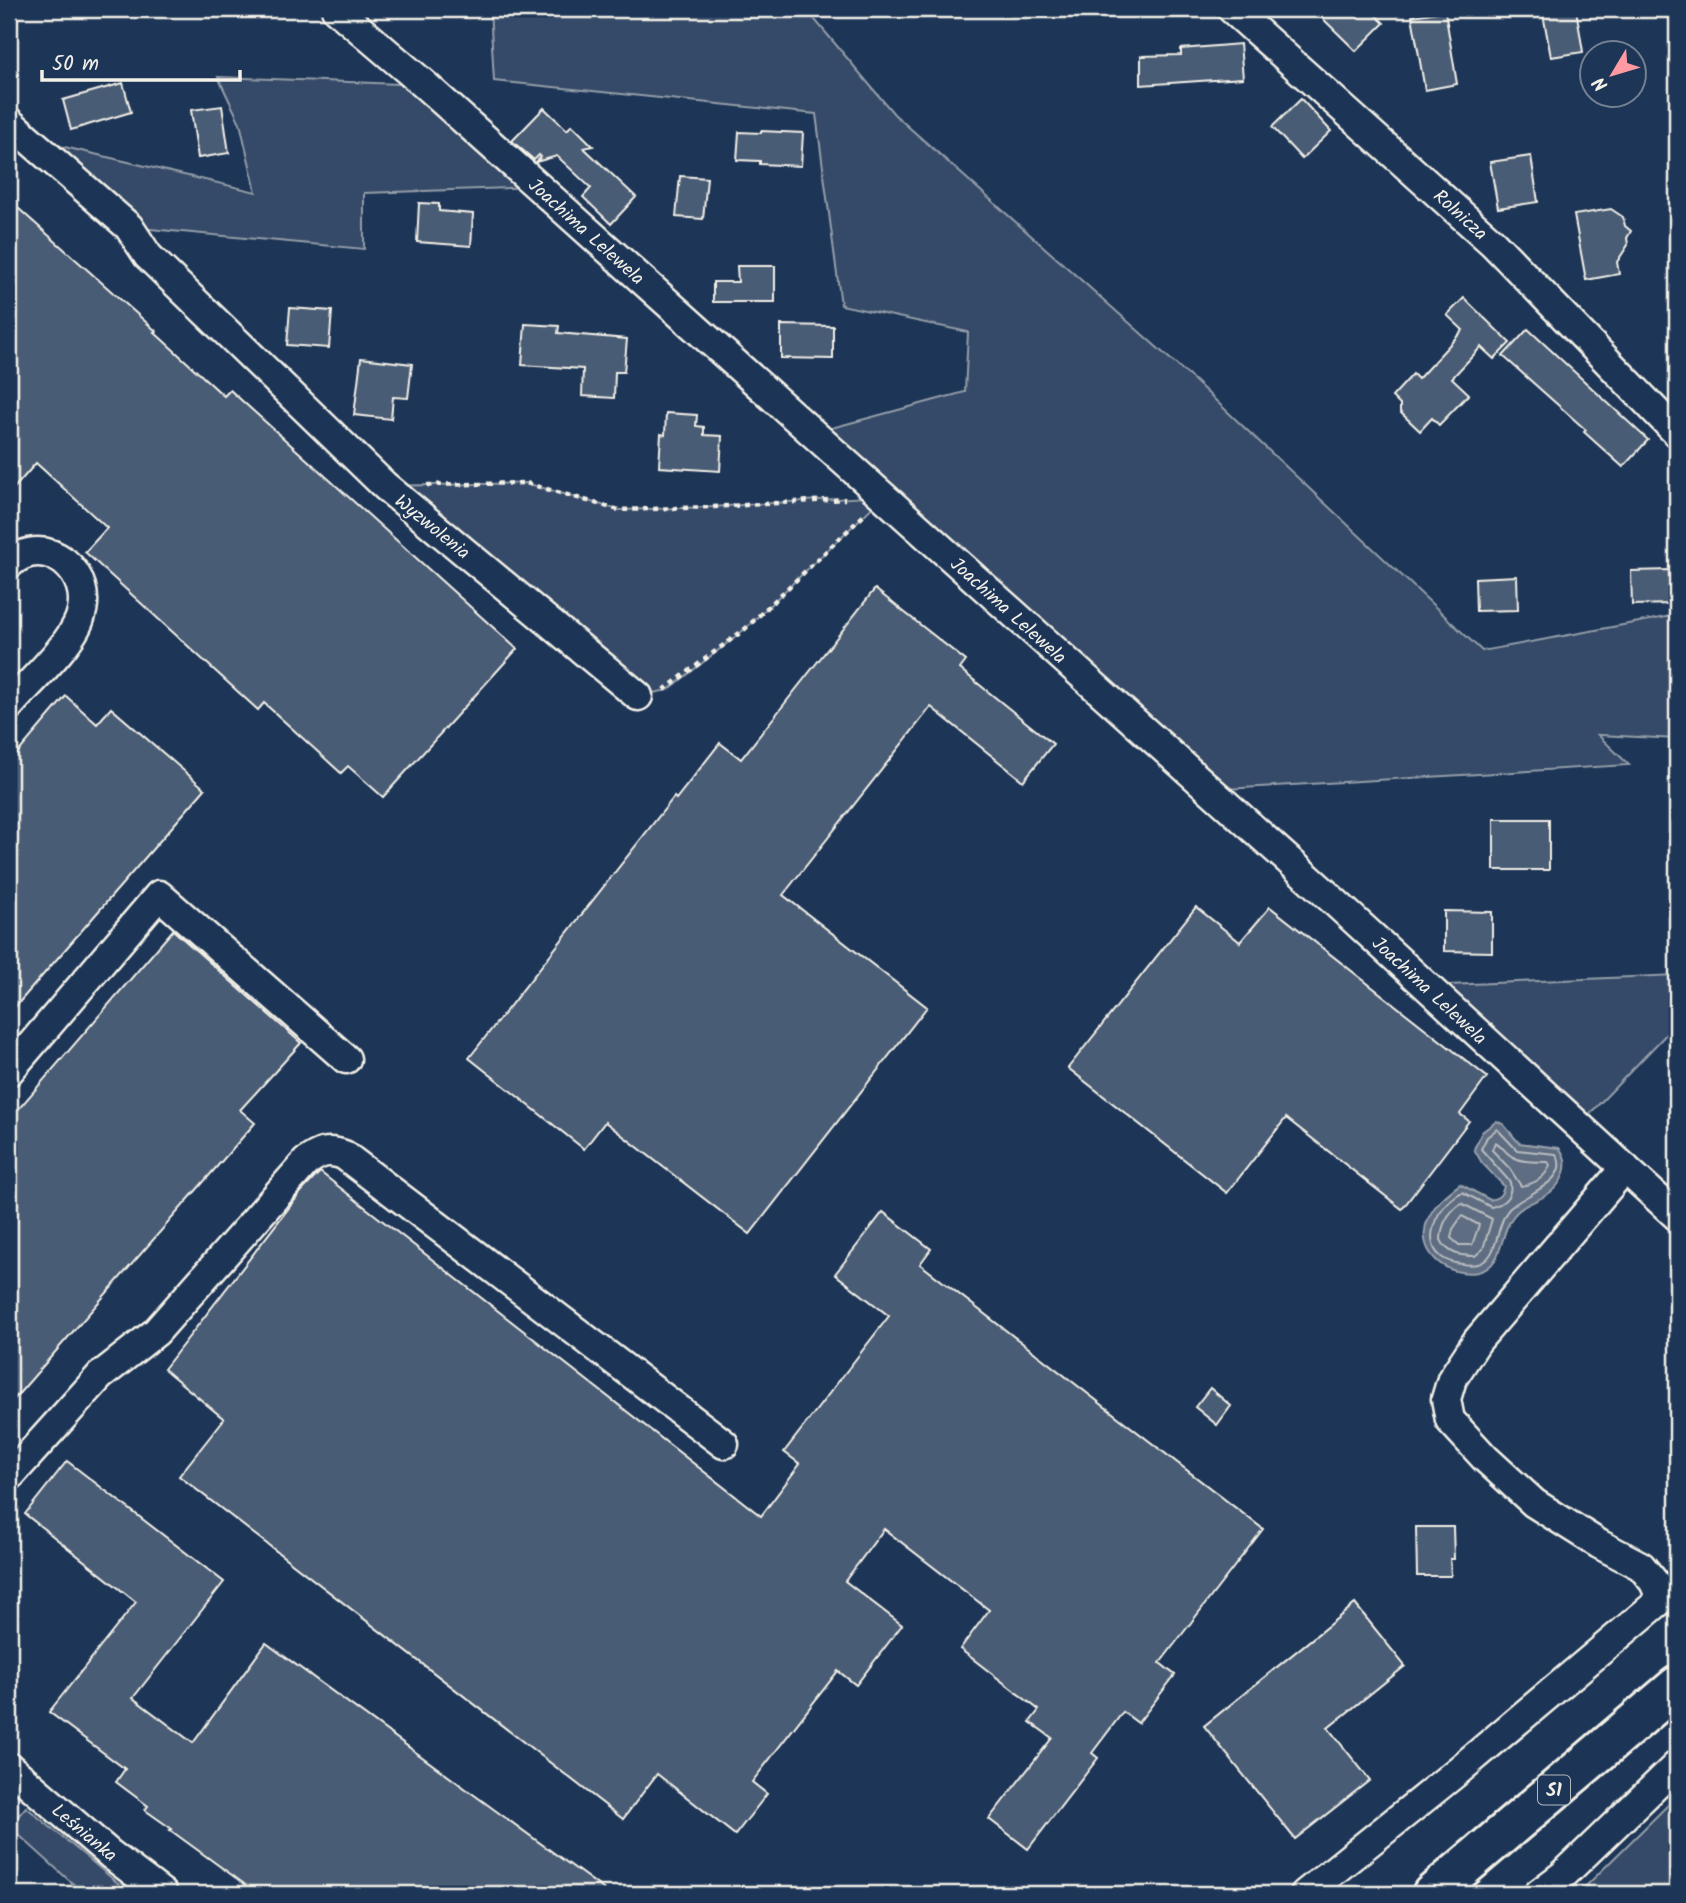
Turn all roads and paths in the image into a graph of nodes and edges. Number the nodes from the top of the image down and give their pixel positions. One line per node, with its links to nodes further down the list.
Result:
1 (336, 9): 6 (street, Joachima Lelewela)
2 (1232, 9): 4 (street, Rolnicza)
3 (9, 122): 5 (street, Wyzwolenia)
4 (1677, 433)
5 (384, 486): 6 (path); 8 (street, Wyzwolenia)
6 (883, 496): 8 (path); 12 (street, Joachima Lelewela)
7 (9, 564): 9 (street)
8 (638, 696)
9 (9, 706)
10 (345, 1059): 11 (street)
11 (9, 1071)
12 (1625, 1168): 13 (street, Joachima Lelewela); 16 (street)
13 (1677, 1216)
14 (724, 1444): 15 (street)
15 (9, 1477)
16 (1670, 1593): 21 (street)
17 (1677, 1686): 22 (highway, S1)
18 (1677, 1765): 23 (street)
19 (9, 1767): 20 (street, Leśnianka)
20 (163, 1894)
21 (1305, 1894)
22 (1432, 1894)
23 (1538, 1894)

